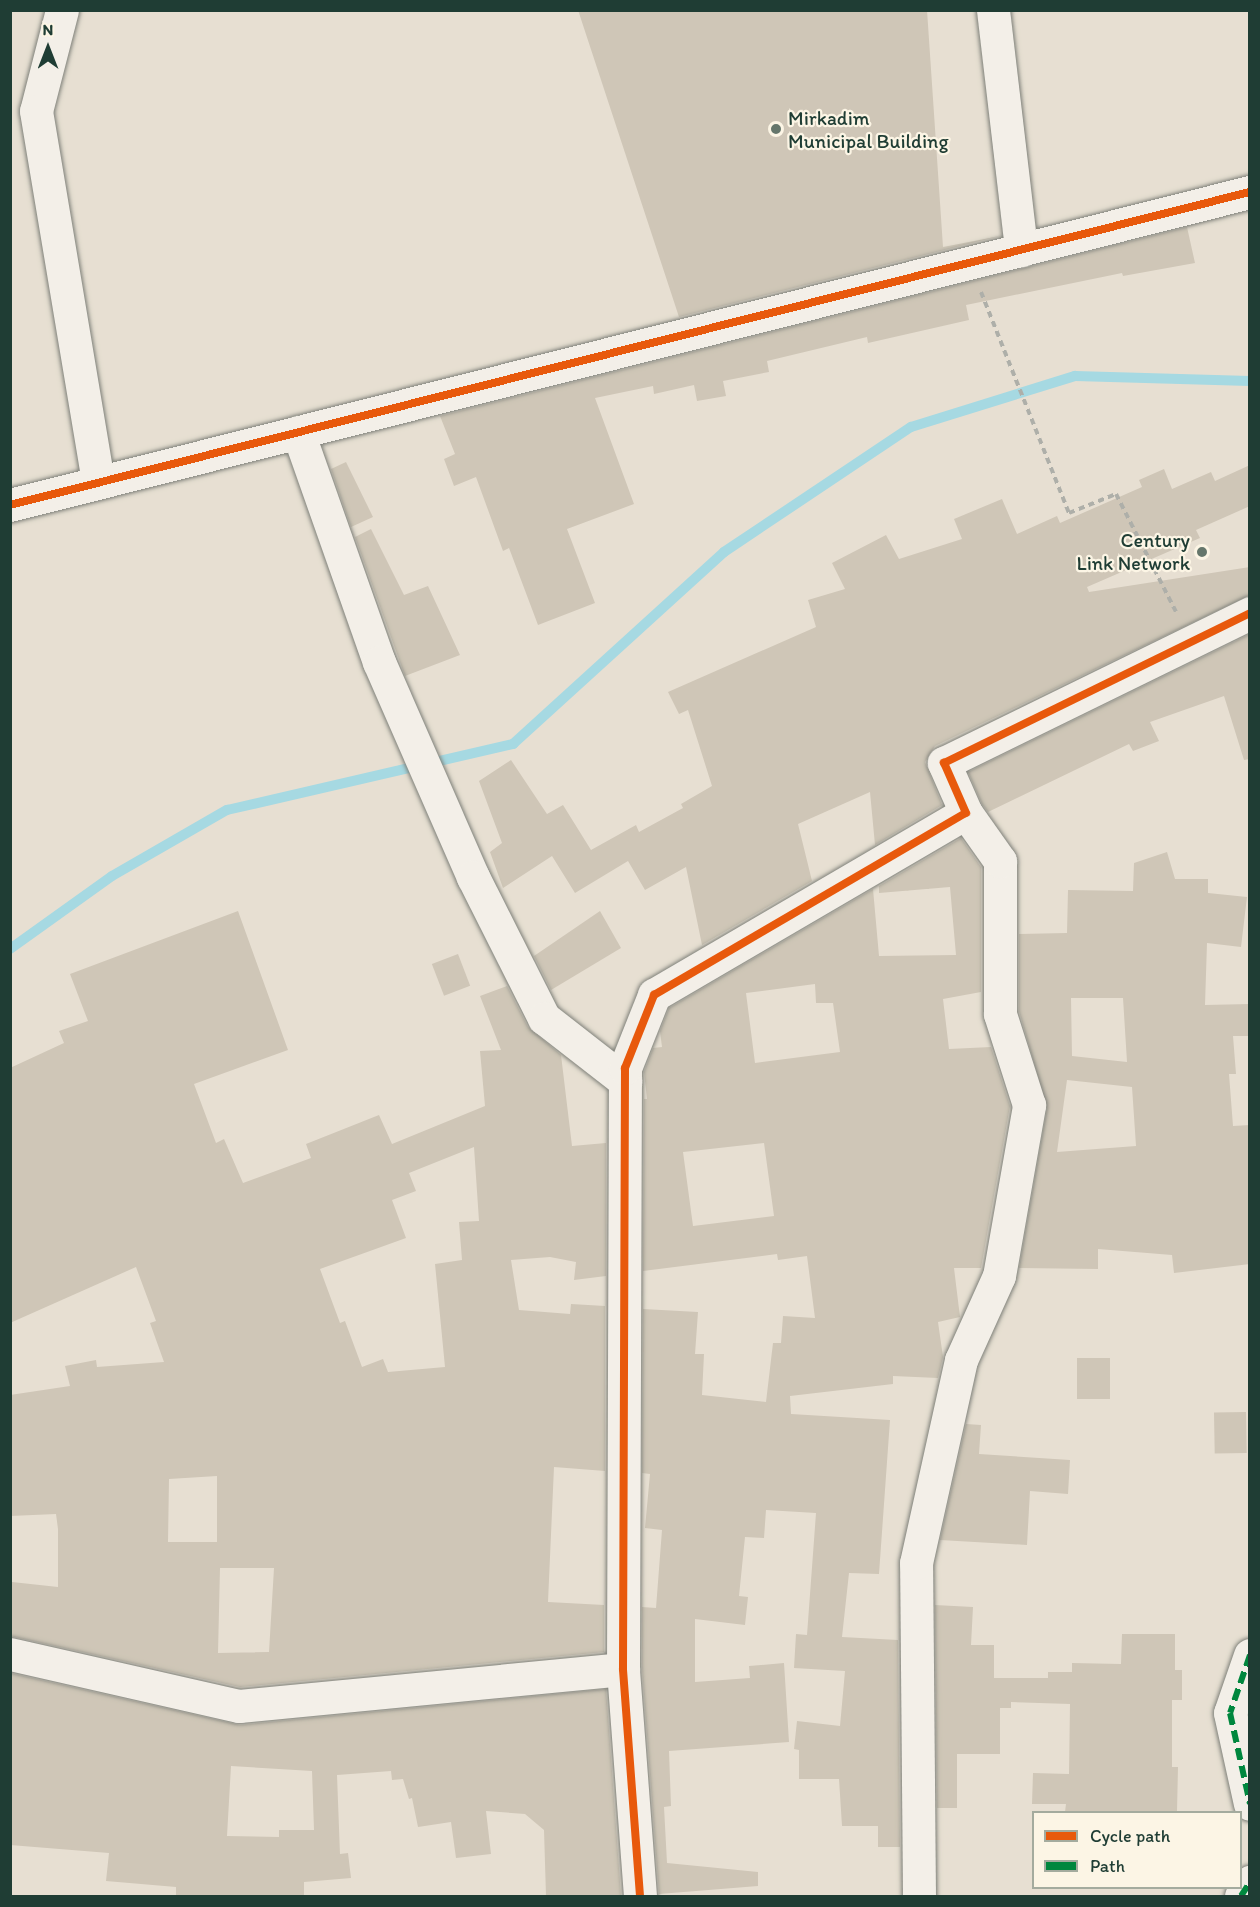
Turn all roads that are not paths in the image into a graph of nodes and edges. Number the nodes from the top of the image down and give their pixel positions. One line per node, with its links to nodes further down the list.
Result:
1 (62, 10): 6 (street)
2 (993, 10): 4 (street)
3 (1250, 192): 4 (street)
4 (1022, 250): 5 (street)
5 (298, 432): 6 (street); 10 (street)
6 (98, 482): 7 (street)
7 (10, 505)
8 (1250, 613): 9 (street)
9 (966, 813): 10 (street); 17 (street)
10 (625, 1081): 13 (street)
11 (10, 1654): 13 (street)
12 (1250, 1655): 14 (street)
13 (623, 1669): 16 (street)
14 (1250, 1804)
15 (1250, 1882): 18 (street)
16 (640, 1896)
17 (919, 1896)
18 (1241, 1896)

